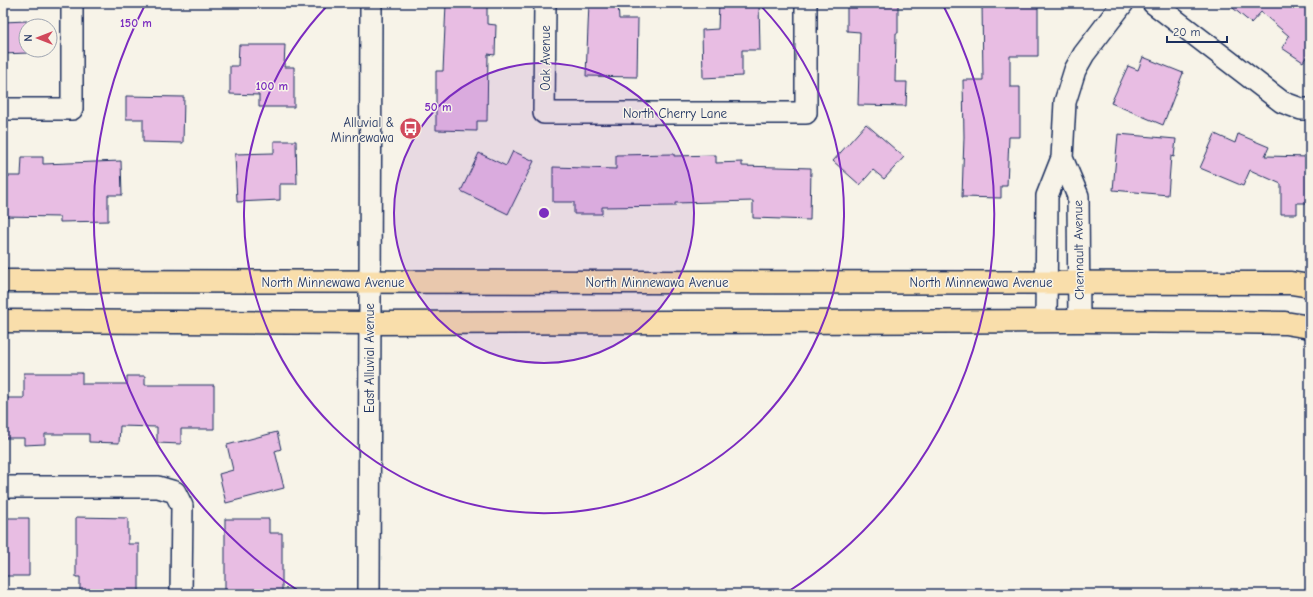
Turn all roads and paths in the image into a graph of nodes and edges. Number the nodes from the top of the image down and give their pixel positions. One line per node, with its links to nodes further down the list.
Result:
1 (72, 3): 7 (street)
2 (371, 3): 12 (street, East Alluvial Avenue)
3 (545, 3): 9 (street, Oak Avenue)
4 (806, 3): 9 (street, North Cherry Lane)
5 (1123, 3): 10 (street, Chennault Avenue)
6 (1153, 3): 8 (street)
7 (3, 108)
8 (1310, 110)
9 (544, 113)
10 (1062, 158): 13 (street, Chennault Avenue); 14 (street, Chennault Avenue)
11 (3, 282): 12 (main road, North Minnewawa Avenue)
12 (369, 282): 13 (main road, North Minnewawa Avenue); 19 (street, East Alluvial Avenue)
13 (1046, 282): 14 (main road, North Minnewawa Avenue); 17 (street, Chennault Avenue)
14 (1079, 282): 15 (main road, North Minnewawa Avenue); 18 (street, Chennault Avenue)
15 (1310, 286)
16 (3, 321): 19 (main road)
17 (1046, 321): 18 (main road); 19 (main road)
18 (1079, 321): 20 (main road)
19 (369, 323): 23 (street, East Alluvial Avenue)
20 (1310, 326)
21 (3, 487): 22 (street)
22 (182, 594)
23 (369, 594)

